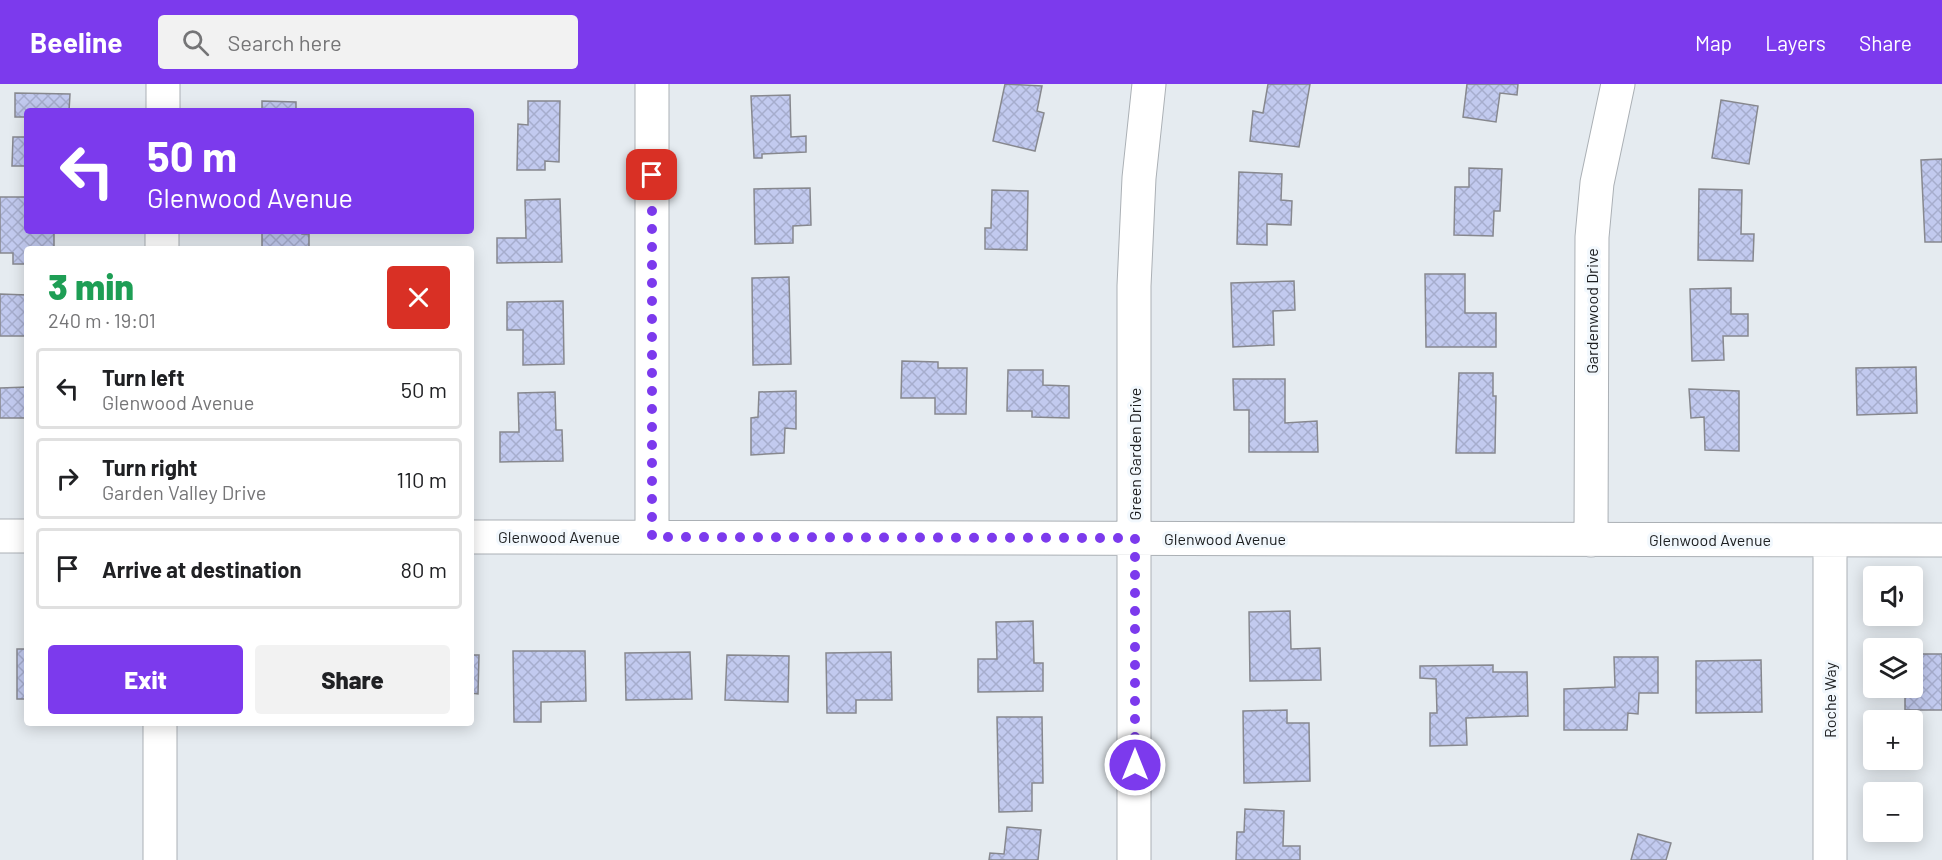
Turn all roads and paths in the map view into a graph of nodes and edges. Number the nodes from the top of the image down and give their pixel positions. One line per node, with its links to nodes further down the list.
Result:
1 (163, 84): 5 (street)
2 (652, 84): 9 (street)
3 (1149, 84): 10 (street, Green Garden Drive)
4 (1618, 84): 11 (street, Gardenwood Drive)
5 (163, 108)
6 (0, 536): 7 (street)
7 (24, 536)
8 (474, 537): 9 (street, Glenwood Avenue)
9 (652, 537): 10 (street, Glenwood Avenue)
10 (1135, 538): 11 (street, Glenwood Avenue); 16 (street, Green Garden Drive)
11 (1591, 540): 12 (street, Glenwood Avenue)
12 (1830, 540): 13 (street, Glenwood Avenue); 17 (street, Roche Way)
13 (1942, 540)
14 (160, 726): 15 (street)
15 (160, 860)
16 (1134, 860)
17 (1830, 860)

